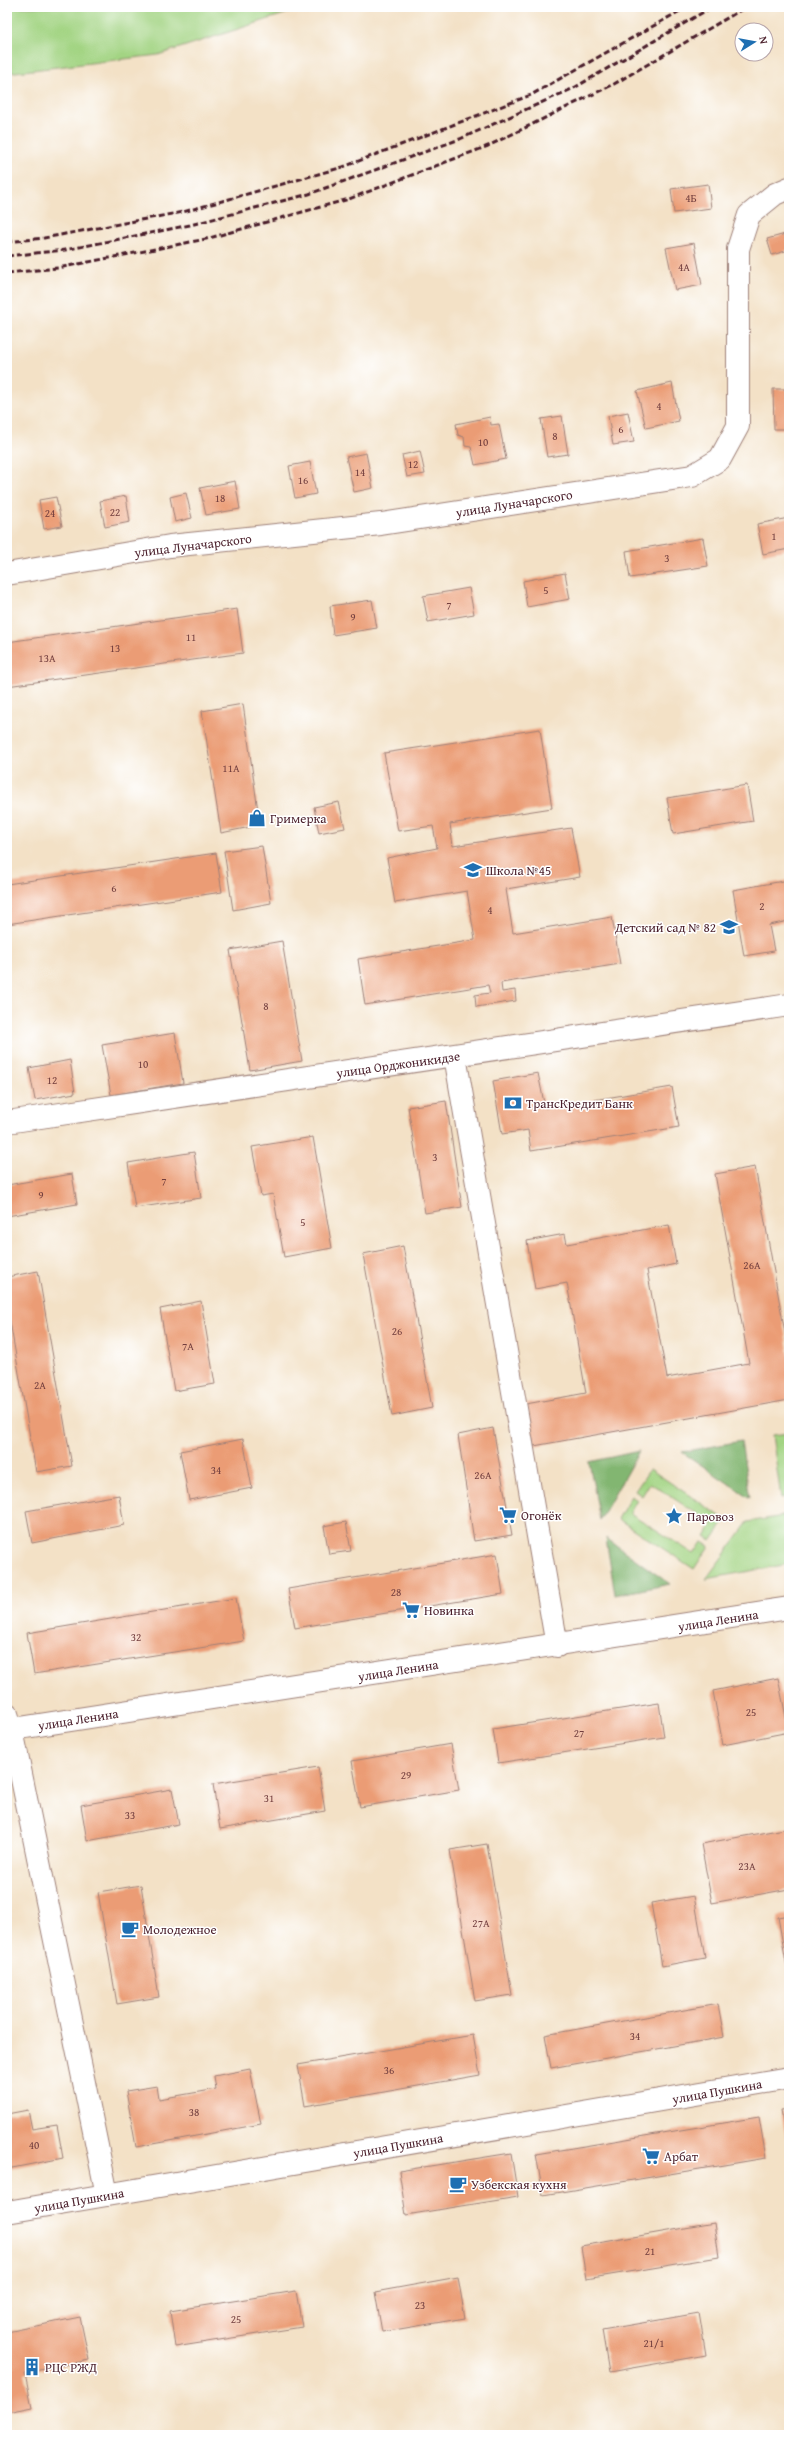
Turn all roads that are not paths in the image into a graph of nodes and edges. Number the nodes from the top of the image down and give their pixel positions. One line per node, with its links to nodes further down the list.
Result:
1 (789, 188): 2 (street, улица Луначарского)
2 (7, 574)
3 (789, 1005): 4 (street, улица Орджоникидзе)
4 (455, 1056): 5 (street, улица Орджоникидзе); 7 (street)
5 (7, 1122)
6 (789, 1608): 7 (street, улица Ленина)
7 (557, 1646): 8 (street, улица Ленина)
8 (9, 1725): 10 (street)
9 (789, 2078): 10 (street, улица Пушкина)
10 (107, 2195): 11 (street, улица Пушкина)
11 (7, 2212)

